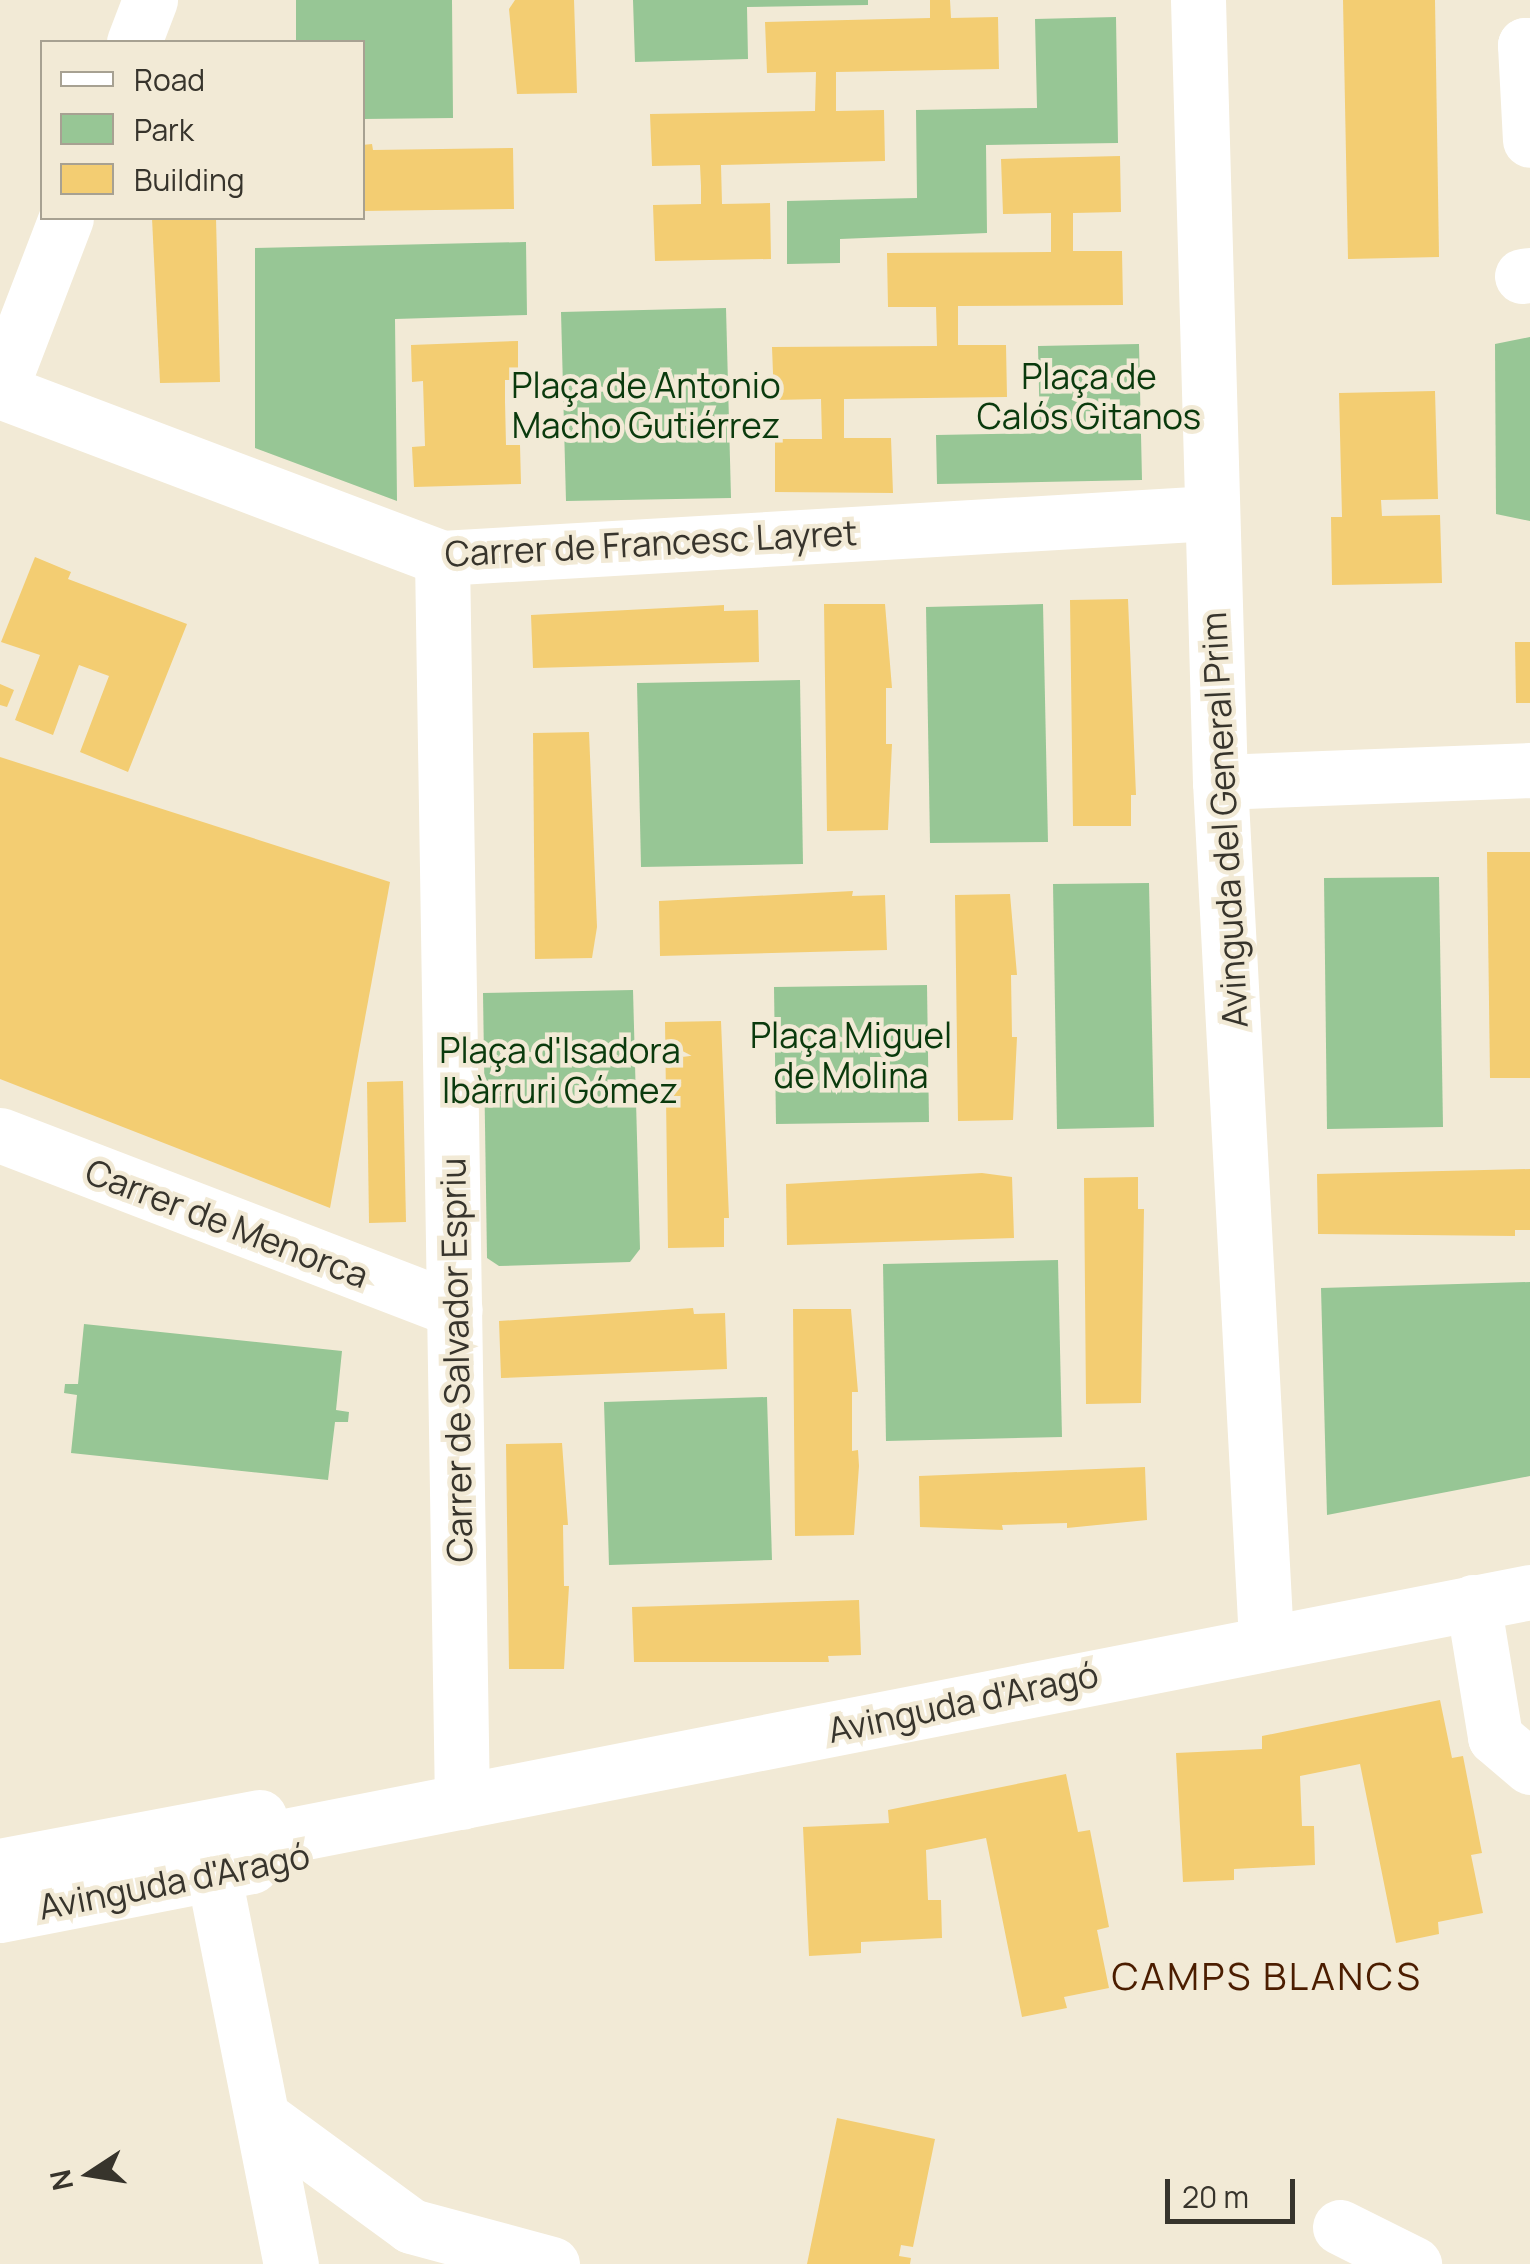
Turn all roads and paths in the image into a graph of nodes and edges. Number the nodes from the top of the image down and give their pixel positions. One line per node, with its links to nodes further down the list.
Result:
1 (150, 0): 3 (street)
2 (1198, 0): 8 (street, Avinguda del General Prim)
3 (135, 40)
4 (1530, 45): 5 (street)
5 (1530, 140)
6 (65, 220): 7 (street)
7 (0, 390): 9 (street, Carrer de Francesc Layret)
8 (1211, 513): 9 (street, Carrer de Francesc Layret); 11 (street, Avinguda del General Prim)
9 (442, 558): 13 (street, Carrer de Salvador Espriu)
10 (1530, 770): 11 (street)
11 (1220, 782): 16 (street, Avinguda del General Prim)
12 (0, 1135): 13 (street, Carrer de Menorca)
13 (455, 1310): 18 (street, Carrer de Salvador Espriu)
14 (1530, 1592): 15 (street, Avinguda d'Aragó)
15 (1473, 1602): 16 (street, Avinguda d'Aragó); 17 (street)
16 (1266, 1640): 18 (street, Avinguda d'Aragó)
17 (1530, 1767)
18 (462, 1802): 19 (street, Avinguda d'Aragó)
19 (396, 1815): 20 (street, Avinguda d'Aragó); 21 (street, Avinguda d'Aragó)
20 (0, 1866)
21 (212, 1867): 22 (street, Avinguda d'Aragó); 23 (street, Avinguda d'Aragó); 24 (street)
22 (0, 1890)
23 (0, 1914)
24 (265, 2119): 25 (street); 29 (street)
25 (278, 2181): 27 (street); 28 (street)
26 (1340, 2228): 30 (street)
27 (291, 2264)
28 (309, 2264)
29 (552, 2264)
30 (1414, 2264)

